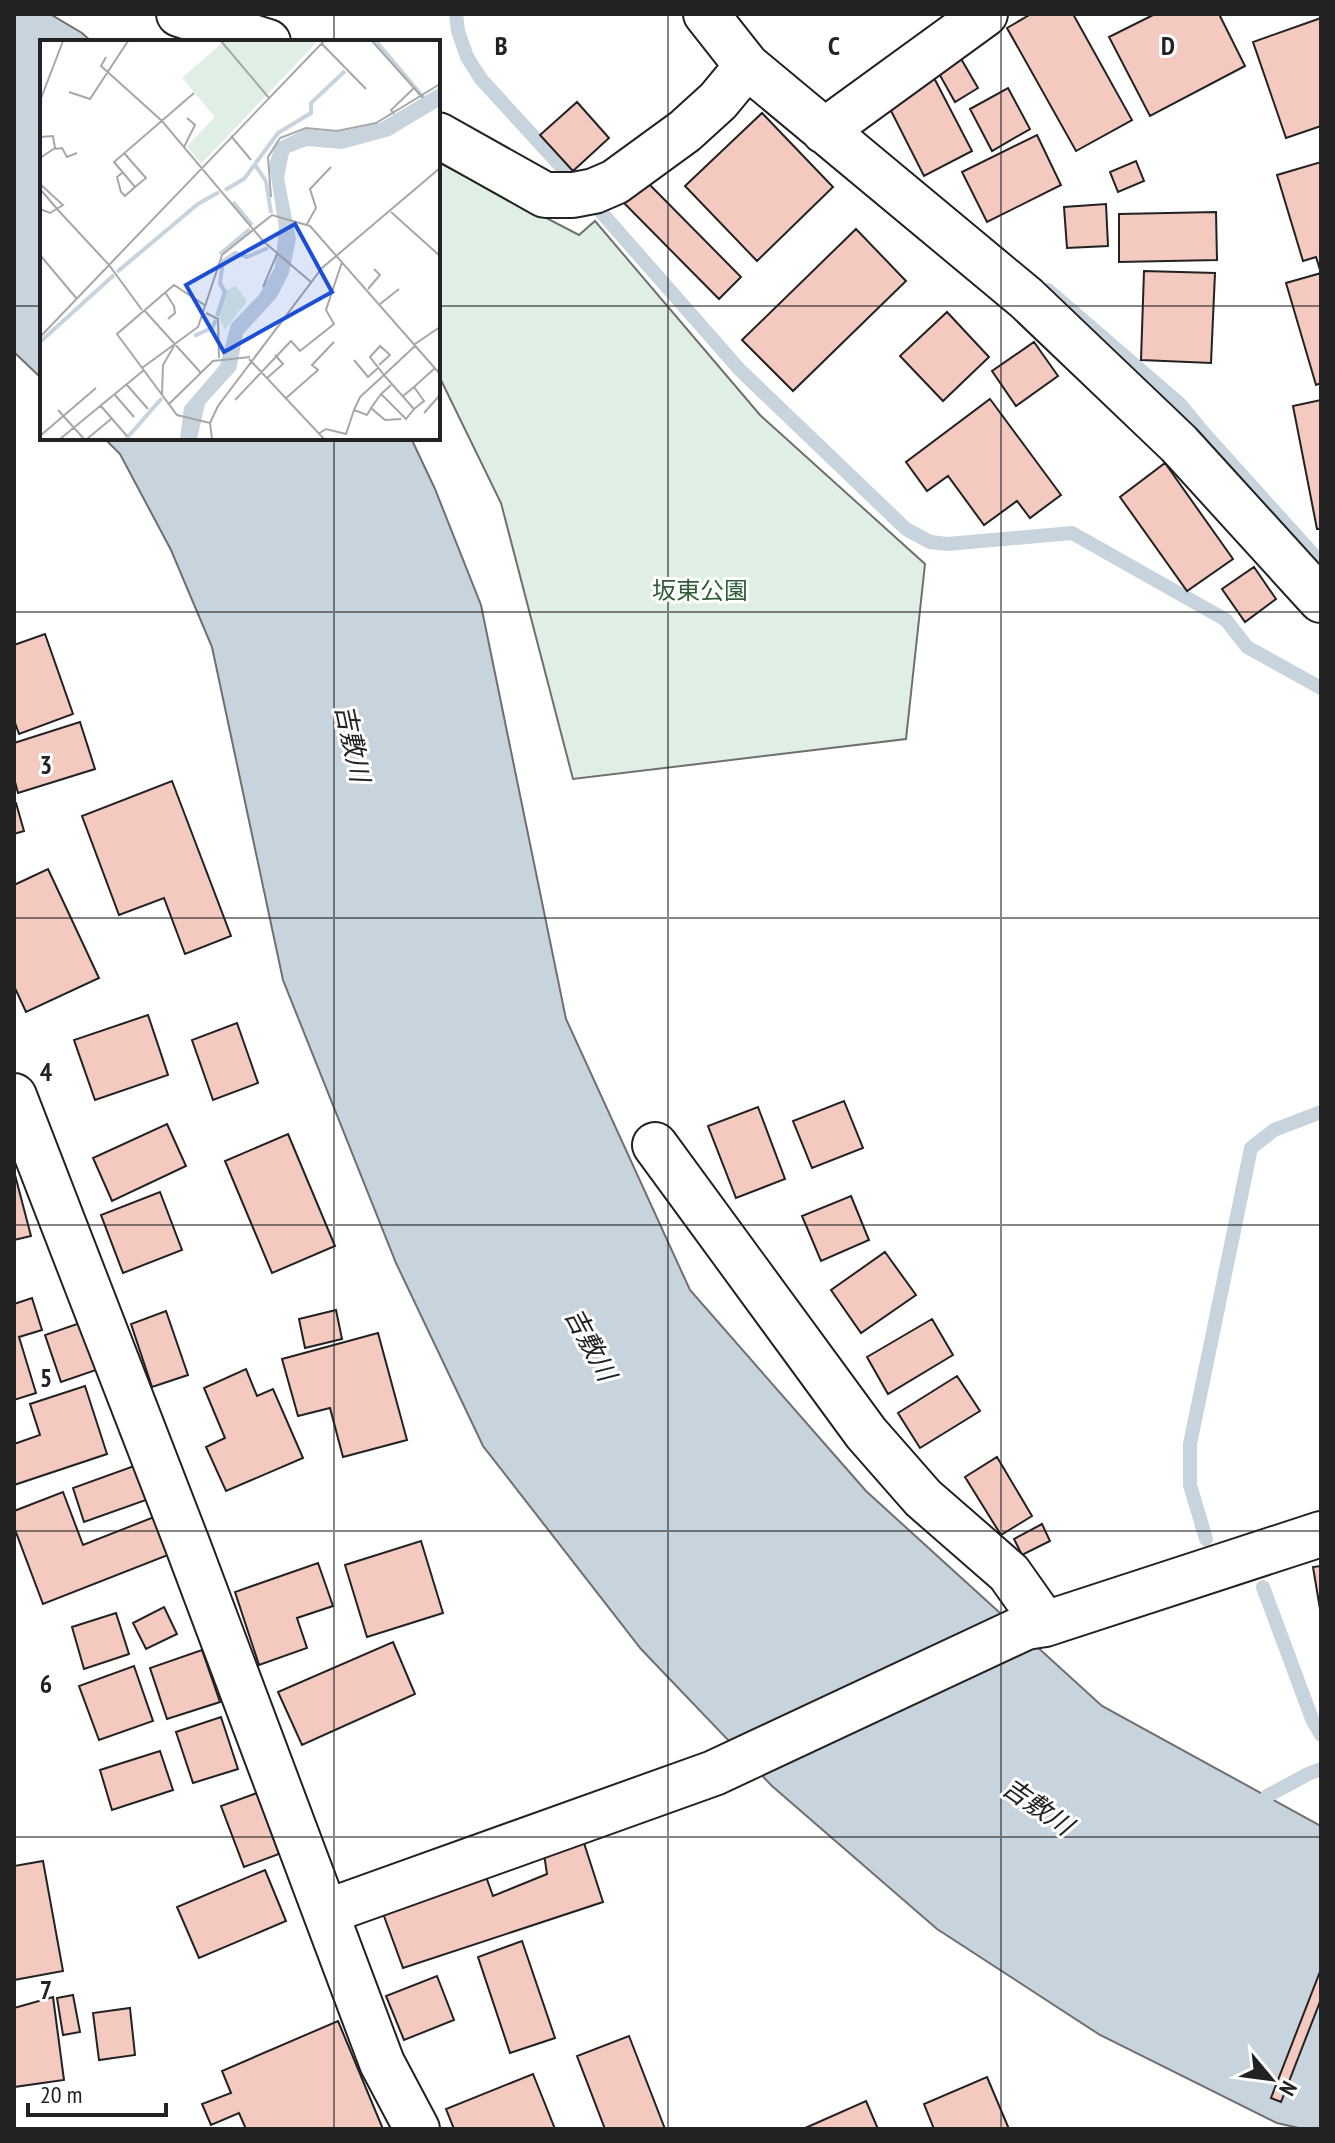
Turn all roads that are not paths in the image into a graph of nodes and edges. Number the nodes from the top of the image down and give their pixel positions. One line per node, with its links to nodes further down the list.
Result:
1 (179, 14): 4 (street)
2 (706, 14): 5 (street)
3 (985, 14): 6 (street)
4 (262, 40)
5 (747, 66): 6 (street); 7 (street)
6 (824, 131): 8 (street)
7 (440, 136)
8 (1321, 600)
9 (14, 1096): 13 (street)
10 (655, 1145): 12 (street)
11 (1321, 1534): 12 (street)
12 (1036, 1626): 13 (street)
13 (326, 1912): 14 (street)
14 (417, 2129)

